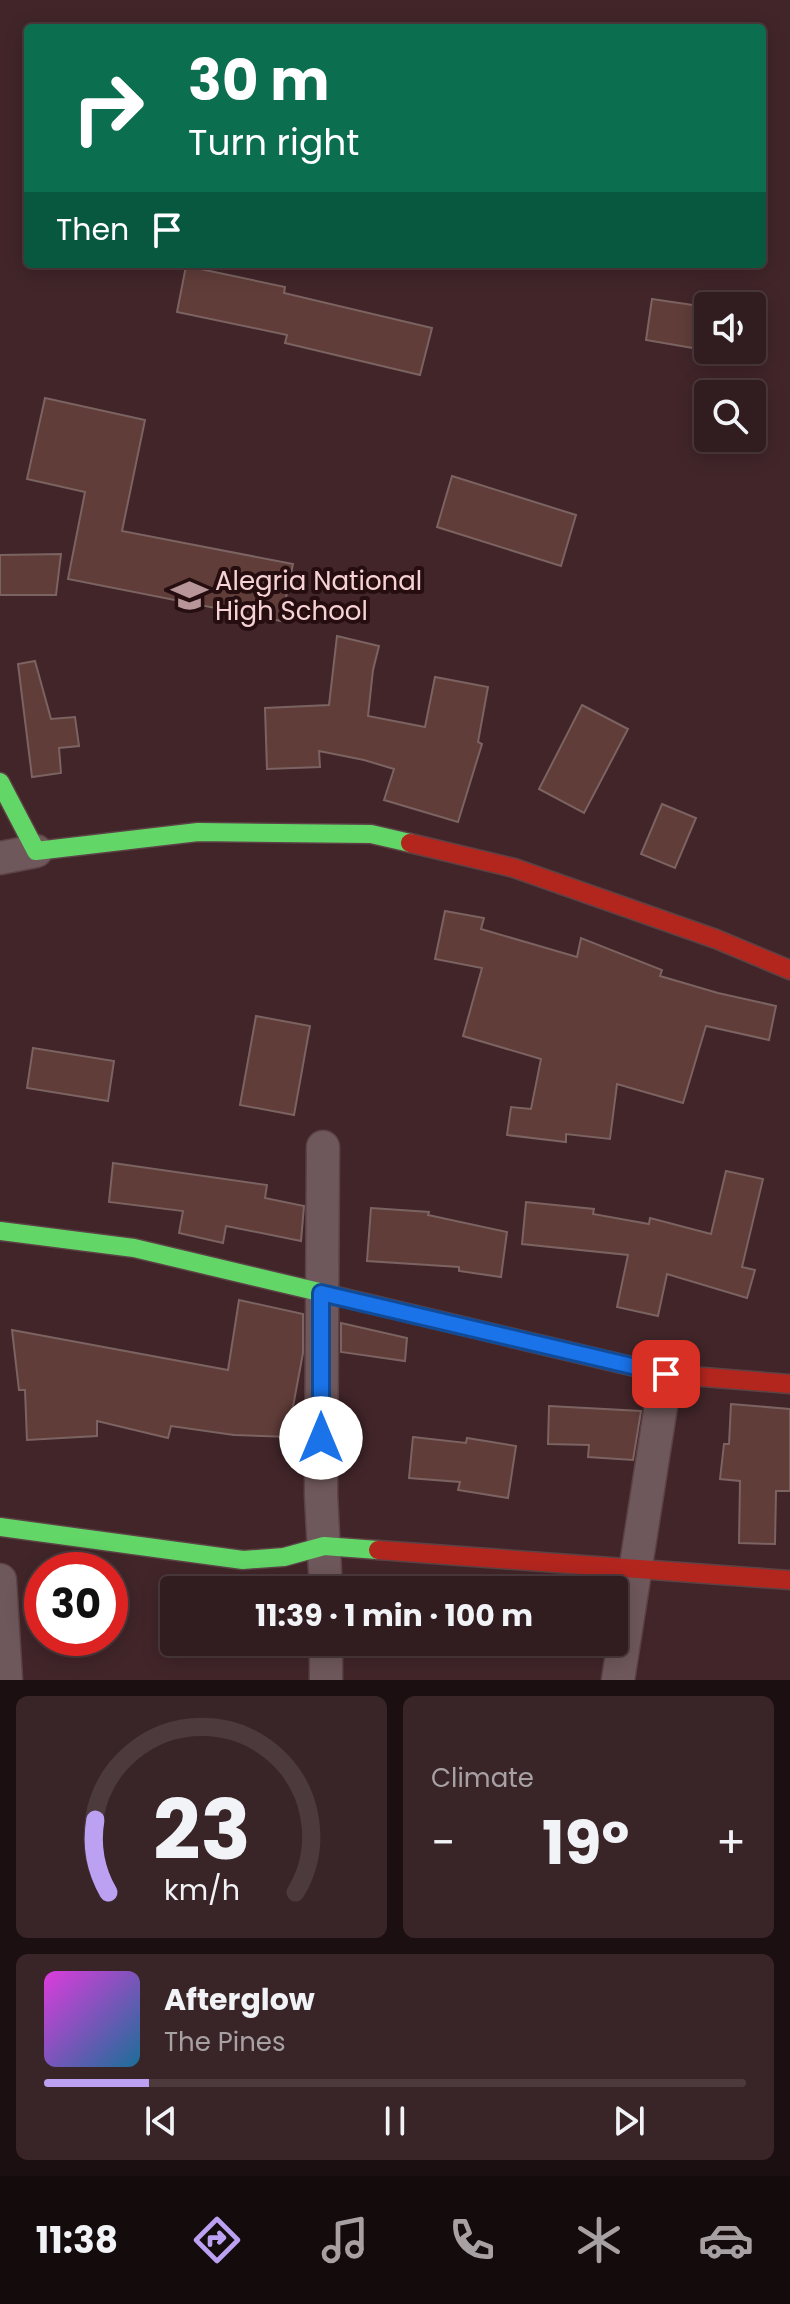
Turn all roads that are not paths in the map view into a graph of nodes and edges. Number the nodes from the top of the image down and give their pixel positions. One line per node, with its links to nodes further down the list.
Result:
1 (0, 782): 2 (street)
2 (36, 851): 3 (street); 4 (street)
3 (0, 858)
4 (790, 970)
5 (323, 1147): 7 (street)
6 (0, 1231): 7 (street)
7 (321, 1293): 8 (street); 11 (street)
8 (666, 1374): 9 (street); 12 (street)
9 (790, 1384)
10 (0, 1527): 11 (street)
11 (324, 1546): 12 (street); 13 (street)
12 (637, 1568): 15 (street); 19 (street)
13 (325, 1576)
14 (0, 1580): 17 (street)
15 (790, 1580)
16 (326, 1656): 18 (street)
17 (6, 1680)
18 (326, 1680)
19 (618, 1680)

